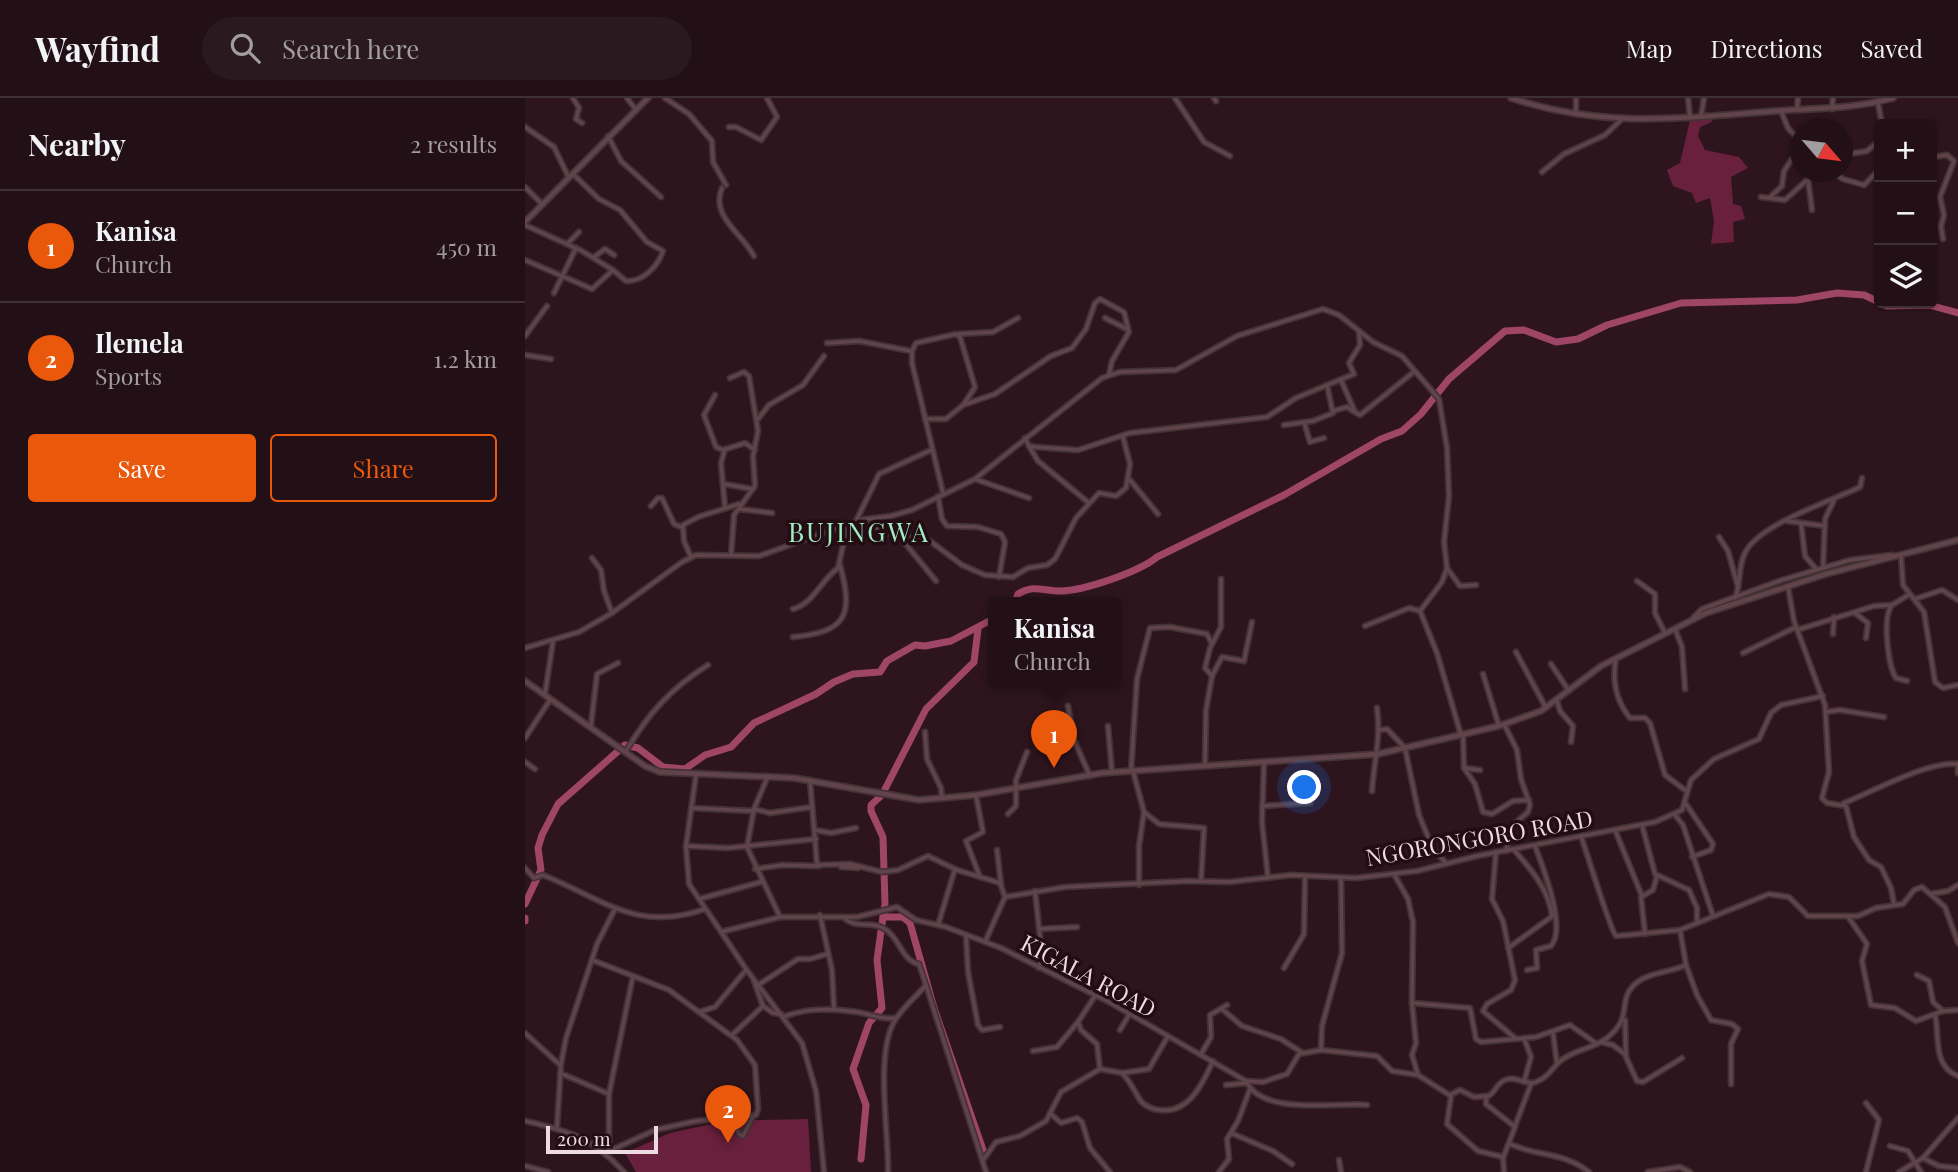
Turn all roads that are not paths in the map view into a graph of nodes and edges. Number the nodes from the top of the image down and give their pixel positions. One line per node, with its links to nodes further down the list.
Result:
1 (573, 98): 24 (street)
2 (627, 98): 16 (street)
3 (647, 98): 16 (street)
4 (665, 98): 52 (street)
5 (767, 98): 26 (street)
6 (1175, 98): 31 (street)
7 (1511, 98): 19 (street)
8 (1576, 98): 19 (street)
9 (1688, 98): 21 (street)
10 (1704, 98): 20 (street)
11 (1798, 98): 17 (street)
12 (1833, 98): 15 (street)
13 (1893, 98): 14 (street)
14 (1878, 103): 15 (street); 22 (street)
15 (1832, 109): 17 (street)
16 (636, 110): 28 (street)
17 (1797, 110): 18 (street)
18 (1781, 111): 20 (street); 27 (street)
19 (1576, 115): 23 (street)
20 (1701, 118): 21 (street)
21 (1689, 119): 23 (street)
22 (1881, 119)
23 (1621, 120): 34 (street)
24 (582, 123)
25 (525, 127): 35 (street)
26 (729, 127)
27 (1790, 130)
28 (608, 136): 35 (street); 41 (street)
29 (1874, 145): 30 (street)
30 (1853, 153)
31 (1230, 156)
32 (1937, 156): 48 (street)
33 (1790, 163): 43 (street)
34 (1542, 172)
35 (569, 175): 44 (street); 55 (street)
36 (1874, 175): 39 (street)
37 (1805, 182): 43 (street)
38 (1808, 182): 45 (street)
39 (1853, 182)
40 (525, 187): 44 (street)
41 (660, 197)
42 (1761, 197): 43 (street)
43 (1770, 197)
44 (542, 204): 46 (street)
45 (1812, 210)
46 (525, 224): 49 (street)
47 (579, 232): 49 (street)
48 (1943, 239)
49 (566, 244): 50 (street)
50 (576, 248): 53 (street); 56 (street)
51 (614, 255): 53 (street)
52 (754, 256)
53 (592, 257): 55 (street)
54 (525, 260): 56 (street)
55 (613, 270): 56 (street)
56 (561, 277): 57 (street)
57 (555, 293)
58 (547, 306): 64 (street)
59 (1018, 318): 63 (street)
60 (1105, 318): 61 (street)
61 (1128, 330): 71 (street); 76 (street)
62 (1359, 332): 70 (street); 71 (street); 73 (street)
63 (957, 335): 66 (street); 76 (street)
64 (525, 336)
65 (827, 343): 66 (street)
66 (912, 351): 79 (street)
67 (525, 355): 69 (street)
68 (824, 356): 80 (street)
69 (551, 359)
70 (1415, 371): 78 (street); 119 (street)
71 (1109, 375): 84 (street)
72 (730, 378): 80 (street)
73 (1341, 380): 74 (street); 78 (street)
74 (1327, 385): 77 (street); 83 (street)
75 (715, 395): 87 (street)
76 (963, 405): 79 (street)
77 (1333, 411): 78 (street); 81 (street)
78 (1355, 412)
79 (925, 419): 89 (street)
80 (757, 421): 88 (street)
81 (1304, 422): 82 (street); 85 (street)
82 (1285, 425)
83 (1123, 437): 86 (street); 92 (street)
84 (1025, 438): 86 (street); 91 (street)
85 (1324, 438)
86 (1029, 446): 98 (street)
87 (725, 449): 88 (street); 93 (street)
88 (755, 450): 94 (street)
89 (932, 450): 95 (street); 104 (street)
90 (1862, 478): 96 (street)
91 (975, 479): 95 (street); 97 (street)
92 (1130, 480): 98 (street); 103 (street)
93 (724, 484): 94 (street); 101 (street)
94 (754, 488): 100 (street)
95 (941, 495): 104 (street); 122 (street)
96 (1836, 497): 105 (street); 108 (street)
97 (1029, 498)
98 (1089, 503): 122 (street)
99 (651, 506): 109 (street)
100 (740, 506): 101 (street); 102 (street); 113 (street)
101 (725, 508): 109 (street)
102 (772, 513)
103 (1158, 514)
104 (858, 520): 106 (street); 110 (street)
105 (1785, 520): 107 (street); 128 (street)
106 (848, 523): 113 (street); 118 (street)
107 (1801, 523): 108 (street); 121 (street)
108 (1825, 526): 120 (street)
109 (681, 527): 115 (street)
110 (899, 536): 122 (street); 124 (street)
111 (1719, 537): 128 (street)
112 (1958, 540): 114 (street)
113 (731, 555): 115 (street)
114 (1901, 555): 116 (street); 129 (street)
115 (691, 557): 138 (street)
116 (1894, 557): 120 (street); 127 (street)
117 (592, 558): 138 (street)
118 (840, 565): 135 (street); 147 (street)
119 (1447, 568): 126 (street); 136 (street)
120 (1823, 568): 121 (street)
121 (1817, 570): 130 (street)
122 (999, 577)
123 (1220, 579): 150 (street)
124 (936, 581)
125 (1637, 581): 145 (street)
126 (1476, 585)
127 (1788, 587): 139 (street); 144 (street)
128 (1738, 590): 130 (street); 131 (street)
129 (1910, 594): 132 (street); 134 (street)
130 (1741, 596): 131 (street)
131 (1735, 598): 139 (street)
132 (1915, 599): 133 (street); 162 (street)
133 (1958, 600)
134 (1892, 605): 137 (street); 161 (street)
135 (793, 609)
136 (1420, 611): 142 (street); 178 (street)
137 (1853, 612): 140 (street); 148 (street)
138 (612, 613): 149 (street)
139 (1694, 617): 143 (street)
140 (1835, 617): 144 (street); 146 (street)
141 (1252, 622): 159 (street)
142 (1365, 626)
143 (1674, 627): 145 (street); 163 (street)
144 (1797, 628): 153 (street); 165 (street)
145 (1665, 632): 154 (street)
146 (1833, 634)
147 (793, 637)
148 (1866, 638)
149 (552, 641): 151 (street); 166 (street)
150 (1212, 644): 159 (street); 192 (street)
151 (525, 648)
152 (1516, 652): 170 (street)
153 (1743, 653)
154 (1616, 658): 164 (street); 201 (street)
155 (618, 663): 173 (street)
156 (1551, 664): 164 (street)
157 (708, 665): 182 (street)
158 (1483, 674): 174 (street)
159 (1212, 676): 188 (street)
160 (525, 681): 166 (street)
161 (1907, 681)
162 (1958, 685)
163 (1685, 689)
164 (1569, 691): 167 (street)
165 (1823, 696): 171 (street); 201 (street)
166 (547, 698): 173 (street); 179 (street)
167 (1557, 701): 170 (street); 180 (street)
168 (1068, 706): 197 (street)
169 (1377, 708): 176 (street)
170 (1546, 708): 174 (street)
171 (1826, 712): 172 (street); 206 (street)
172 (1884, 717)
173 (591, 725): 182 (street)
174 (1501, 725): 178 (street); 204 (street)
175 (1108, 726): 193 (street)
176 (1380, 730): 181 (street); 184 (street)
177 (925, 732): 203 (street)
178 (1462, 734): 181 (street); 189 (street)
179 (525, 738)
180 (1571, 742)
181 (1405, 748): 184 (street); 229 (street)
182 (626, 751): 195 (street)
183 (1027, 752): 199 (street)
184 (1378, 754): 186 (street); 200 (street)
185 (525, 762): 190 (street)
186 (1264, 762): 188 (street); 208 (street)
187 (1958, 762): 194 (street); 206 (street)
188 (1205, 765): 192 (street)
189 (1464, 768): 191 (street); 204 (street)
190 (535, 769)
191 (1480, 770)
192 (1132, 771): 193 (street); 212 (street)
193 (1112, 772): 197 (street)
194 (1958, 773)
195 (696, 775): 196 (street); 210 (street)
196 (768, 776): 198 (street); 211 (street)
197 (1090, 776): 199 (street)
198 (810, 780): 203 (street); 209 (street)
199 (1015, 789): 202 (street); 213 (street)
200 (1372, 791)
201 (1685, 791): 207 (street)
202 (976, 795): 203 (street); 237 (street)
203 (942, 798)
204 (1529, 800): 226 (street)
205 (1310, 803): 208 (street)
206 (1844, 803): 250 (street)
207 (1686, 804): 214 (street, NGORONGORO ROAD); 228 (street)
208 (1262, 806): 238 (street)
209 (813, 807): 211 (street); 217 (street)
210 (691, 808): 211 (street); 221 (street)
211 (754, 810): 223 (street)
212 (1144, 812): 240 (street); 243 (street)
213 (1008, 814)
214 (1675, 815): 215 (street, NGORONGORO ROAD); 228 (street)
215 (1642, 825): 218 (street, NGORONGORO ROAD); 236 (street)
216 (856, 828): 217 (street)
217 (815, 830): 220 (street)
218 (1615, 830): 219 (street, NGORONGORO ROAD); 247 (street)
219 (1581, 836): 222 (street, NGORONGORO ROAD); 265 (street)
220 (816, 839): 223 (street); 230 (street)
221 (686, 846): 223 (street); 249 (street)
222 (1535, 846): 225 (street, NGORONGORO ROAD); 254 (street)
223 (747, 847): 232 (street)
224 (997, 850): 242 (street)
225 (1514, 850): 226 (street, NGORONGORO ROAD); 254 (street)
226 (1506, 851): 227 (street, NGORONGORO ROAD)
227 (1496, 852): 229 (street, NGORONGORO ROAD); 269 (street)
228 (1691, 858): 255 (street)
229 (1446, 863): 234 (street, NGORONGORO ROAD)
230 (817, 866): 232 (street); 233 (street)
231 (525, 868): 251 (street)
232 (755, 869): 241 (street)
233 (955, 869): 237 (street); 260 (street)
234 (1394, 874): 239 (street, NGORONGORO ROAD); 283 (street)
235 (1305, 876): 238 (street, NGORONGORO ROAD); 239 (street, NGORONGORO ROAD); 274 (street)
236 (1657, 876): 247 (street); 259 (street)
237 (980, 877): 242 (street)
238 (1268, 878): 240 (street, NGORONGORO ROAD)
239 (1341, 878): 308 (street)
240 (1201, 881): 243 (street, NGORONGORO ROAD)
241 (761, 882): 249 (street); 258 (street)
242 (1001, 884): 248 (street)
243 (1139, 885): 245 (street, NGORONGORO ROAD)
244 (1958, 885): 246 (street)
245 (1035, 891): 248 (street, NGORONGORO ROAD); 262 (street)
246 (1930, 894): 250 (street); 268 (street)
247 (1642, 896): 265 (street)
248 (1005, 897): 267 (street)
249 (699, 899): 252 (street)
250 (1894, 904): 257 (street)
251 (615, 909): 252 (street); 271 (street)
252 (705, 909): 264 (street)
253 (820, 915): 256 (street, KIGALA ROAD); 258 (street, KIGALA ROAD); 270 (street)
254 (1554, 915): 269 (street); 276 (street)
255 (1713, 916): 257 (street); 259 (street)
256 (842, 917): 260 (street, KIGALA ROAD); 281 (street)
257 (1847, 917): 295 (street)
258 (780, 918): 264 (street, KIGALA ROAD)
259 (1697, 923): 263 (street)
260 (937, 925): 266 (street, KIGALA ROAD)
261 (1077, 927): 262 (street)
262 (1038, 929): 273 (street)
263 (1680, 930): 265 (street); 272 (street)
264 (721, 932): 275 (street)
265 (1645, 934)
266 (966, 935): 267 (street, KIGALA ROAD); 299 (street)
267 (985, 942): 273 (street, KIGALA ROAD)
268 (1958, 943)
269 (1508, 948): 288 (street)
270 (827, 954): 280 (street); 289 (street)
271 (591, 960): 278 (street); 316 (street)
272 (1686, 965): 297 (street); 326 (street)
273 (1039, 968): 282 (street, KIGALA ROAD)
274 (1285, 968)
275 (746, 970): 279 (street); 292 (street)
276 (1527, 970)
277 (1917, 975): 291 (street)
278 (633, 976): 292 (street); 327 (street)
279 (754, 979): 280 (street); 285 (street)
280 (758, 985): 293 (street)
281 (926, 985): 296 (street); 348 (street)
282 (1095, 996): 294 (street, KIGALA ROAD); 298 (street)
283 (1412, 1003): 286 (street); 320 (street)
284 (1227, 1005): 287 (street)
285 (763, 1006): 293 (street); 303 (street)
286 (1470, 1008): 288 (street); 305 (street)
287 (1222, 1009): 310 (street); 311 (street)
288 (1483, 1009): 305 (street)
289 (834, 1010): 293 (street); 296 (street)
290 (1958, 1010): 291 (street)
291 (1943, 1011): 295 (street)
292 (697, 1012): 303 (street)
293 (782, 1015): 357 (street)
294 (1129, 1015): 300 (street); 304 (street, KIGALA ROAD)
295 (1935, 1015): 321 (street)
296 (898, 1017): 358 (street)
297 (1625, 1017): 307 (street); 312 (street)
298 (1078, 1022): 309 (street); 317 (street)
299 (1000, 1027)
300 (1120, 1030)
301 (1553, 1032): 306 (street); 307 (street); 315 (street)
302 (525, 1034): 316 (street)
303 (732, 1035): 336 (street)
304 (1168, 1036): 311 (street, KIGALA ROAD); 319 (street)
305 (1515, 1038): 306 (street)
306 (1524, 1038): 323 (street)
307 (1599, 1043): 312 (street); 315 (street)
308 (1321, 1050): 310 (street); 320 (street)
309 (1033, 1051)
310 (1301, 1052): 322 (street)
311 (1201, 1054): 314 (street, KIGALA ROAD)
312 (1626, 1055): 313 (street)
313 (1682, 1058)
314 (1214, 1060): 319 (street); 322 (street, KIGALA ROAD)
315 (1557, 1064): 325 (street)
316 (561, 1066): 318 (street)
317 (1100, 1069): 319 (street); 335 (street)
318 (560, 1073): 328 (street); 341 (street)
319 (1122, 1073)
320 (1418, 1075): 331 (street)
321 (1958, 1076)
322 (1247, 1082): 324 (street); 329 (street)
323 (1524, 1082): 325 (street); 332 (street)
324 (1226, 1084)
325 (1531, 1084): 340 (street)
326 (1731, 1084)
327 (610, 1088): 328 (street); 330 (street)
328 (603, 1090): 330 (street)
329 (1250, 1090): 334 (street); 342 (street)
330 (609, 1094): 345 (street)
331 (1450, 1095): 332 (street); 346 (street)
332 (1488, 1096): 340 (street)
333 (1866, 1103): 367 (street)
334 (1367, 1105)
335 (1050, 1113): 348 (street); 360 (street)
336 (753, 1116): 337 (street); 337 (street)
337 (732, 1117): 345 (street)
338 (1958, 1118): 347 (street)
339 (525, 1122): 341 (street)
340 (1515, 1126): 343 (street)
341 (557, 1127): 345 (street)
342 (1231, 1133): 351 (street); 361 (street)
343 (1510, 1144): 346 (street); 364 (street)
344 (1890, 1146): 350 (street)
345 (607, 1152): 356 (street)
346 (1503, 1158): 363 (street)
347 (1923, 1158): 350 (street); 353 (street)
348 (983, 1160): 359 (street)
349 (1339, 1160): 362 (street)
350 (1915, 1161): 368 (street); 369 (street)
351 (1292, 1164)
352 (525, 1166): 355 (street)
353 (1958, 1168)
354 (1666, 1170): 365 (street); 366 (street)
355 (548, 1172)
356 (624, 1172)
357 (824, 1172)
358 (888, 1172)
359 (986, 1172)
360 (1110, 1172)
361 (1219, 1172)
362 (1341, 1172)
363 (1504, 1172)
364 (1589, 1172)
365 (1648, 1172)
366 (1690, 1172)
367 (1866, 1172)
368 (1899, 1172)
369 (1921, 1172)

